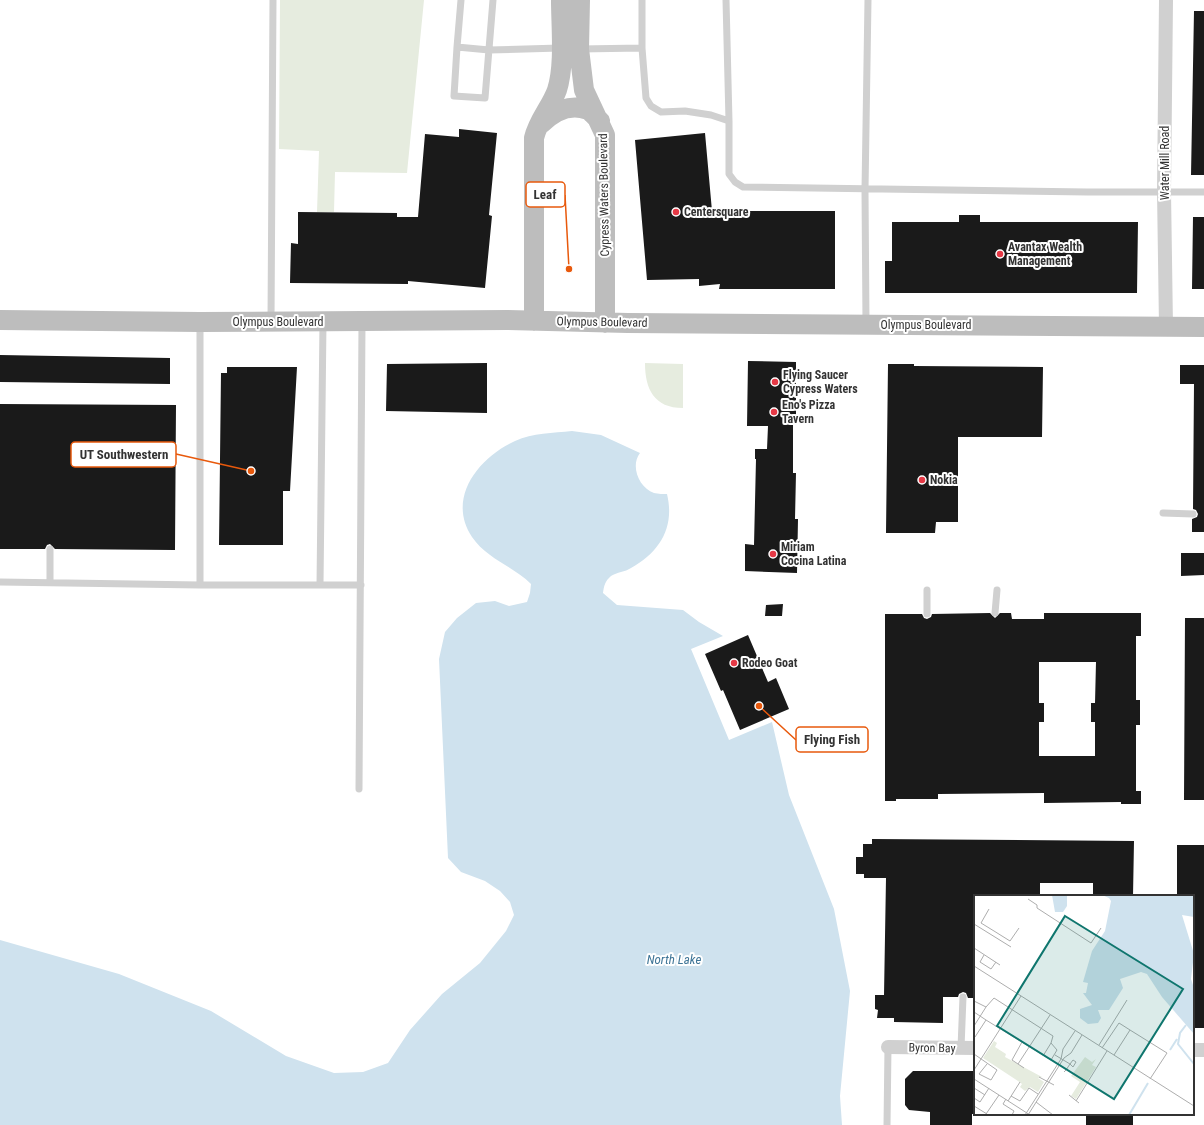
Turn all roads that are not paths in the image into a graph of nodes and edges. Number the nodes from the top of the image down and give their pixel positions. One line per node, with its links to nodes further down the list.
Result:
1 (273, 0): 21 (lane)
2 (461, 0): 10 (lane)
3 (493, 0): 13 (lane)
4 (561, 0): 12 (street, Cypress Waters Boulevard)
5 (580, 0): 12 (street, Cypress Waters Boulevard)
6 (642, 0): 11 (lane)
7 (726, 0): 15 (lane)
8 (868, 0): 17 (lane)
9 (1166, 0): 18 (street, Water Mill Road)
10 (457, 47): 13 (lane); 13 (lane)
11 (642, 48): 12 (lane); 15 (lane)
12 (570, 49): 13 (lane); 14 (street, Cypress Waters Boulevard); 16 (street, Cypress Waters Boulevard)
13 (489, 50)
14 (600, 121): 16 (street); 26 (street, Cypress Waters Boulevard)
15 (729, 121): 17 (lane)
16 (536, 128): 22 (street, Cypress Waters Boulevard)
17 (865, 190): 18 (lane); 27 (lane)
18 (1164, 191): 19 (lane); 28 (street, Water Mill Road)
19 (1204, 192)
20 (0, 320): 23 (street, Olympus Boulevard)
21 (271, 321): 23 (street, Olympus Boulevard); 24 (street, Olympus Boulevard)
22 (534, 321): 25 (street, Olympus Boulevard); 26 (street, Olympus Boulevard)
23 (200, 322): 35 (lane)
24 (323, 322): 25 (street, Olympus Boulevard); 36 (lane)
25 (362, 322): 37 (lane)
26 (605, 323): 27 (street, Olympus Boulevard)
27 (866, 325): 28 (street, Olympus Boulevard)
28 (1166, 327): 29 (street, Olympus Boulevard)
29 (1204, 327)
30 (1163, 513): 31 (lane)
31 (1192, 514)
32 (50, 549): 34 (lane)
33 (0, 582): 34 (lane)
34 (50, 582): 35 (lane)
35 (200, 585): 36 (lane)
36 (320, 585): 37 (lane)
37 (361, 585): 42 (lane)
38 (927, 590): 41 (lane)
39 (997, 590): 40 (lane)
40 (995, 613)
41 (927, 614)
42 (360, 789)
43 (963, 998): 45 (lane)
44 (888, 1047): 45 (street, Byron Bay); 46 (lane)
45 (968, 1048)
46 (887, 1125)

